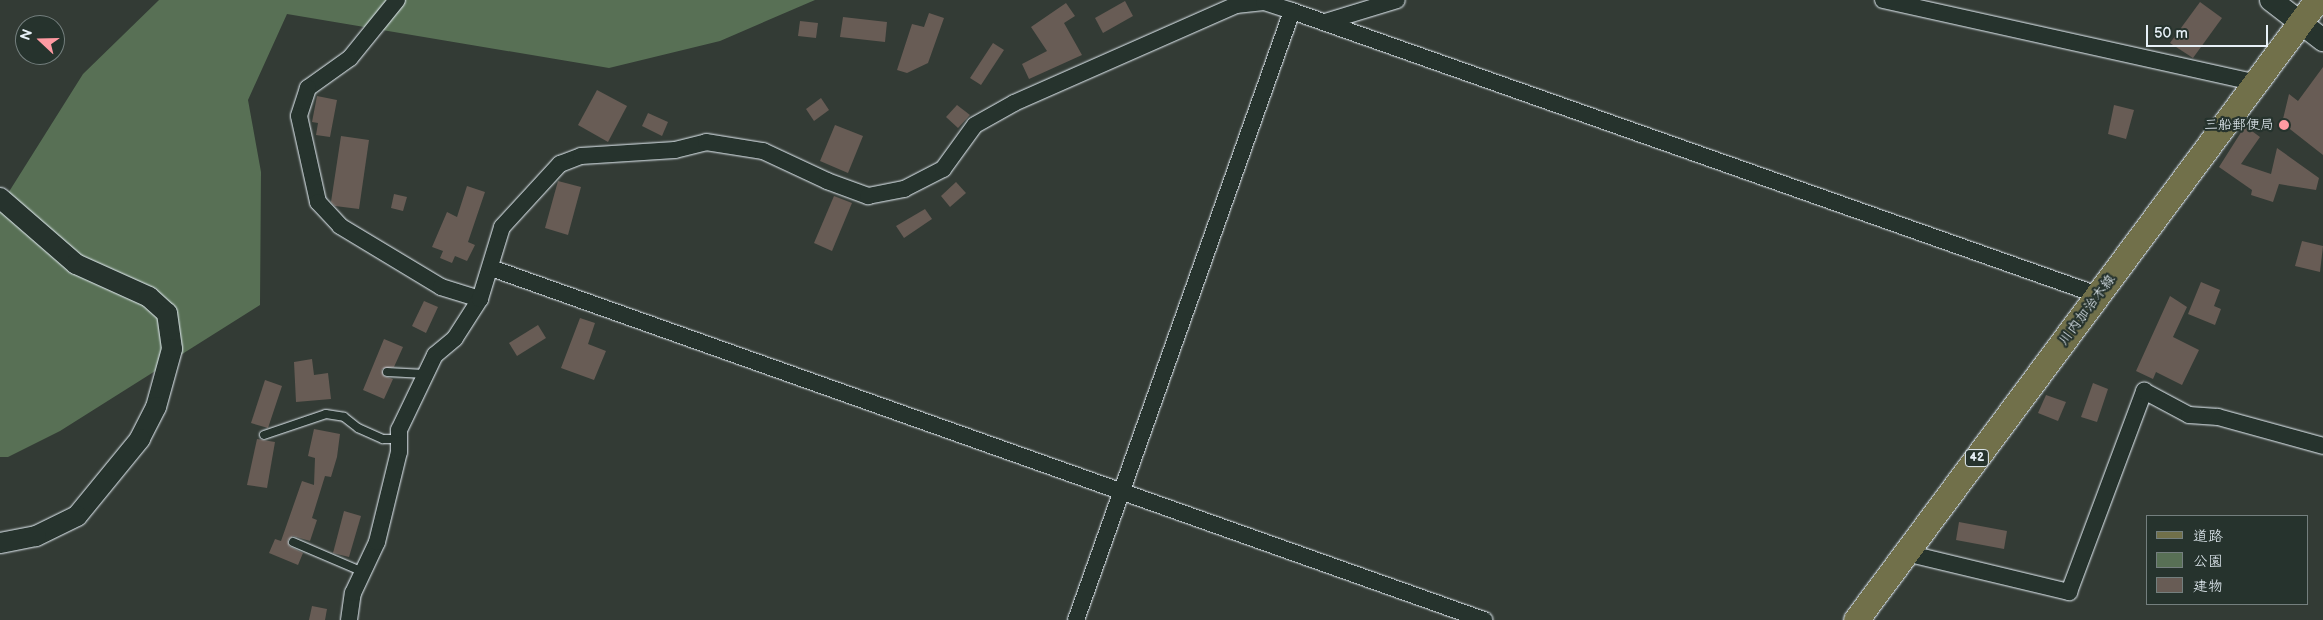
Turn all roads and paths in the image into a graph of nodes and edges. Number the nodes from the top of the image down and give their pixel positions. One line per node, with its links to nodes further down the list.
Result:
1 (397, 0): 13 (street)
2 (1396, 0): 7 (street)
3 (1883, 0): 9 (street)
4 (2317, 0): 5 (main road, 川内加治木線 / 42)
5 (2286, 7): 8 (main road); 9 (main road, 川内加治木線 / 42)
6 (1292, 11): 7 (street); 11 (street); 19 (street)
7 (1325, 22): 12 (street)
8 (2323, 40)
9 (2258, 83): 12 (main road, 川内加治木線 / 42)
10 (0, 198): 21 (street)
11 (492, 268): 13 (street); 19 (street)
12 (2098, 295): 22 (main road, 川内加治木線 / 42)
13 (480, 299): 15 (street)
14 (387, 372): 15 (lane)
15 (426, 374): 17 (street)
16 (264, 435): 17 (lane)
17 (399, 438): 23 (street)
18 (2323, 446): 22 (street)
19 (1122, 490): 25 (street); 26 (street)
20 (293, 542): 23 (lane)
21 (0, 543)
22 (1906, 553): 27 (main road, 川内加治木線 / 42)
23 (363, 572): 24 (street)
24 (349, 620)
25 (1076, 620)
26 (1484, 620)
27 (1856, 620)

